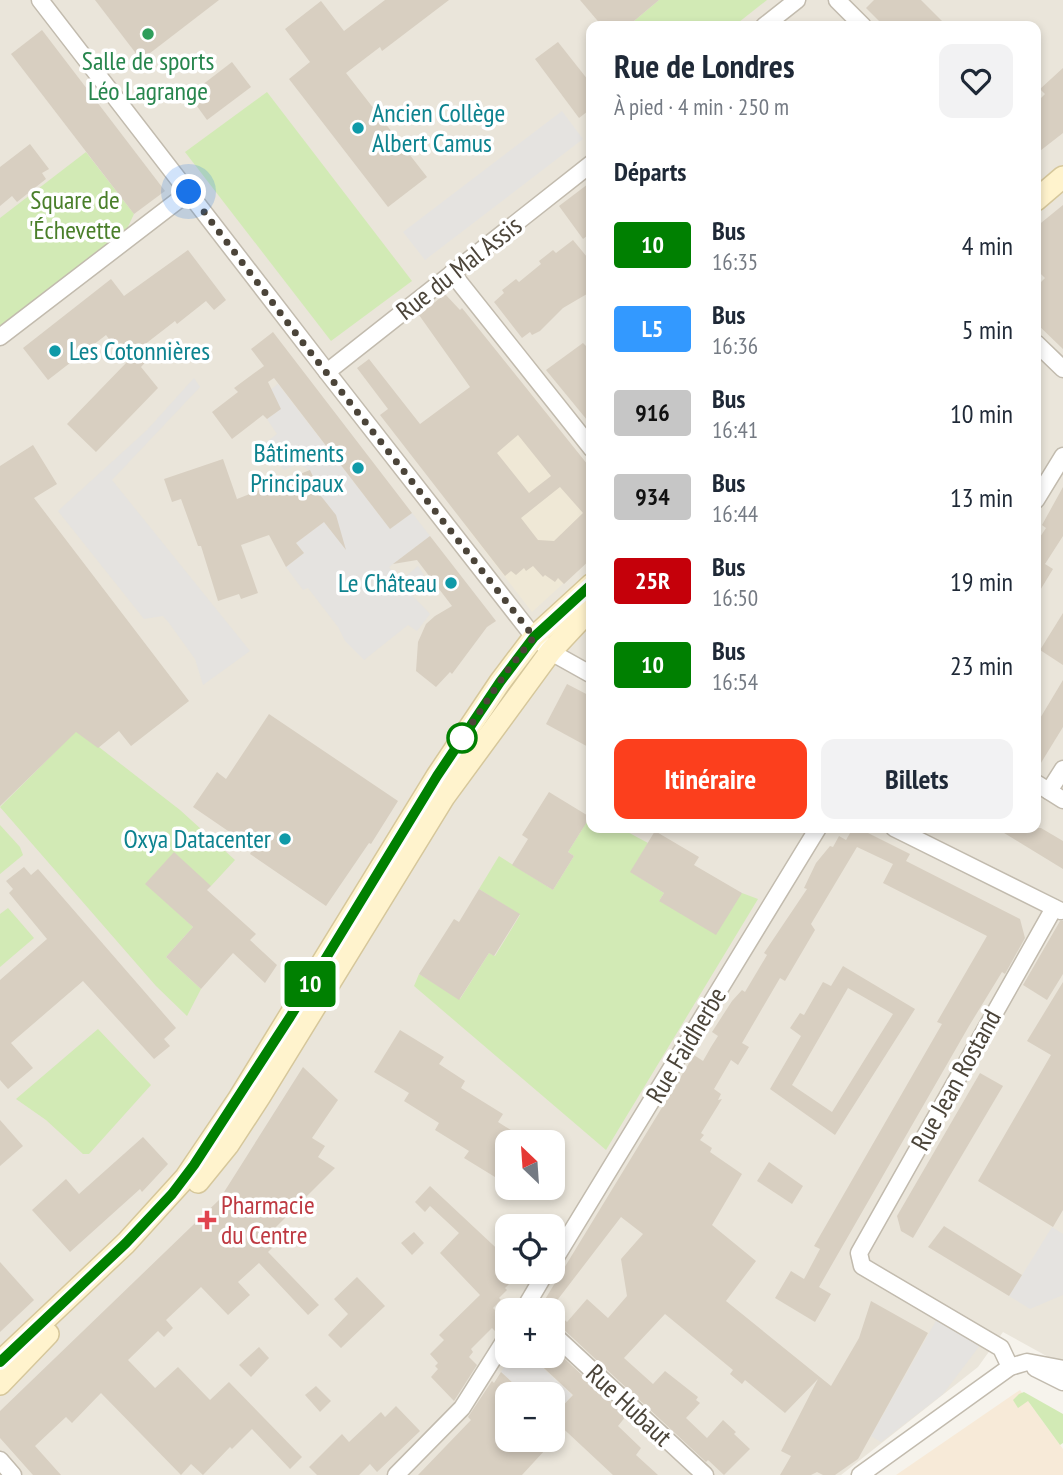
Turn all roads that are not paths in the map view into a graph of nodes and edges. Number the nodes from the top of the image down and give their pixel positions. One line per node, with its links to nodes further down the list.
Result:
1 (40, 0): 10 (street)
2 (797, 0): 4 (street)
3 (837, 0): 5 (street)
4 (770, 21)
5 (858, 21)
6 (1063, 161): 9 (main road)
7 (586, 168): 12 (street, Rue du Mal Assis)
8 (1063, 177): 11 (main road)
9 (1041, 179)
10 (189, 192): 13 (street); 16 (street)
11 (1041, 196)
12 (453, 273): 16 (street, Rue du Mal Assis); 17 (street)
13 (0, 337)
14 (1041, 348): 15 (street)
15 (1063, 369)
16 (327, 372): 22 (street)
17 (586, 441)
18 (1063, 456): 19 (street)
19 (1041, 492)
20 (586, 589): 22 (main road)
21 (586, 613): 23 (main road)
22 (534, 637): 23 (street); 35 (main road)
23 (551, 651): 24 (street); 35 (main road)
24 (586, 671)
25 (1063, 769): 26 (street)
26 (1049, 791)
27 (815, 833): 30 (street, Rue Faidherbe)
28 (904, 833): 29 (street)
29 (1058, 910): 33 (street, Rue Jean Rostand)
30 (565, 1242)
31 (565, 1345): 40 (street, Rue Hubaut)
32 (495, 1356): 39 (street)
33 (1015, 1366): 34 (street); 36 (street); 41 (street)
34 (1063, 1368)
35 (0, 1378)
36 (1063, 1382)
37 (0, 1460): 38 (street)
38 (13, 1475)
39 (396, 1475)
40 (705, 1475)
41 (860, 1475)

